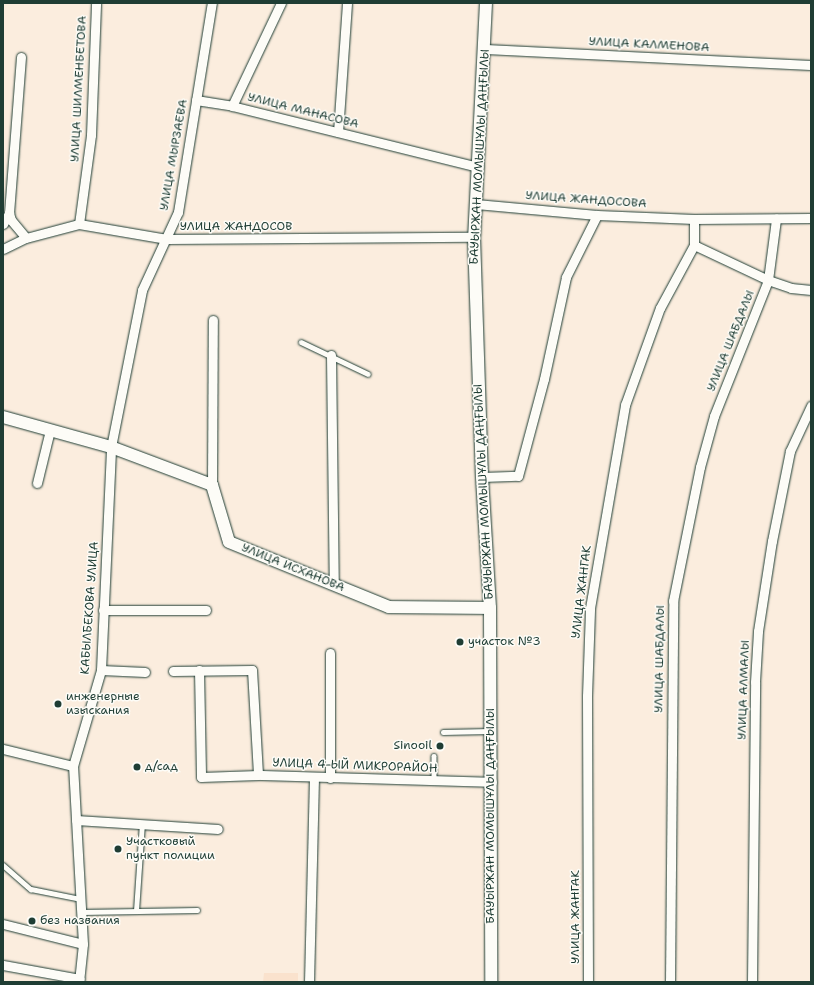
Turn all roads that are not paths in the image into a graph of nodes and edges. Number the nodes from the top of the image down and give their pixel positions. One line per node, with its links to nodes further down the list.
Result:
1 (96, 3): 20 (street, УЛИЦА ШИЛМЕНБЕТОВА)
2 (212, 3): 9 (street, УЛИЦА МЫРЗАЕВА)
3 (281, 3): 10 (street, УЛИЦА МАНАСОВА)
4 (347, 3): 11 (street)
5 (486, 3): 6 (main road, БАУЫРЖАН МОМЫШҰЛЫ ДАҢҒЫЛЫ)
6 (485, 49): 8 (street, УЛИЦА КАЛМЕНОВА); 12 (main road, БАУЫРЖАН МОМЫШҰЛЫ ДАҢҒЫЛЫ)
7 (21, 57): 14 (street)
8 (811, 65)
9 (196, 100): 10 (street); 23 (street, УЛИЦА МЫРЗАЕВА)
10 (232, 106): 11 (street, УЛИЦА МАНАСОВА)
11 (338, 132): 12 (street, УЛИЦА МАНАСОВА)
12 (479, 167): 13 (main road, БАУЫРЖАН МОМЫШҰЛЫ ДАҢҒЫЛЫ)
13 (476, 204): 15 (street, УЛИЦА ЖАНДОСОВА); 21 (main road, БАУЫРЖАН МОМЫШҰЛЫ ДАҢҒЫЛЫ)
14 (10, 213): 19 (street); 22 (street)
15 (597, 215): 18 (street, УЛИЦА ЖАНДОСОВА); 36 (street)
16 (811, 218): 17 (street, УЛИЦА ЖАНДОСОВА)
17 (776, 219): 18 (street, УЛИЦА ЖАНДОСОВА); 26 (street, УЛИЦА ШАБДАЛЫ)
18 (694, 220): 24 (street)
19 (3, 224)
20 (79, 224): 22 (street, УЛИЦА ЖАНДОСОВ); 23 (street, УЛИЦА ЖАНДОСОВ)
21 (474, 237): 23 (street, УЛИЦА ЖАНДОСОВ); 36 (main road, БАУЫРЖАН МОМЫШҰЛЫ ДАҢҒЫЛЫ)
22 (26, 238): 25 (street, УЛИЦА ЖАНДОСОВ)
23 (167, 239): 35 (street, УЛИЦА МЫРЗАЕВА)
24 (694, 245): 26 (street); 72 (street, УЛИЦА ЖАНГАК)
25 (3, 250)
26 (768, 280): 27 (street); 73 (street, УЛИЦА ШАБДАЛЫ)
27 (811, 290)
28 (213, 320): 38 (street)
29 (301, 342): 30 (lane)
30 (331, 354): 31 (lane); 39 (street)
31 (368, 374)
32 (811, 406): 74 (street, УЛИЦА АЛМАЛЫ)
33 (3, 417): 34 (main road)
34 (50, 430): 35 (main road); 37 (street)
35 (112, 447): 38 (main road); 41 (street, КАБЫЛБЕКОВА УЛИЦА)
36 (482, 477): 40 (main road, БАУЫРЖАН МОМЫШҰЛЫ ДАҢҒЫЛЫ)
37 (38, 483)
38 (212, 485): 39 (main road, УЛИЦА ИСХАНОВА)
39 (334, 585): 40 (main road, УЛИЦА ИСХАНОВА)
40 (490, 608): 48 (main road, БАУЫРЖАН МОМЫШҰЛЫ ДАҢҒЫЛЫ)
41 (104, 610): 42 (street); 44 (street, КАБЫЛБЕКОВА УЛИЦА)
42 (206, 610)
43 (330, 653): 55 (street)
44 (101, 670): 47 (street); 52 (street, КАБЫЛБЕКОВА УЛИЦА)
45 (199, 670): 46 (street, УЛИЦА 4-ЫЙ МИКРОРАЙОН); 53 (street, УЛИЦА 4-ЫЙ МИКРОРАЙОН); 53 (street)
46 (173, 671)
47 (145, 672)
48 (491, 731): 49 (lane); 57 (main road, БАУЫРЖАН МОМЫШҰЛЫ ДАҢҒЫЛЫ)
49 (443, 732)
50 (3, 749): 52 (street)
51 (434, 756): 56 (lane)
52 (73, 766): 58 (street, КАБЫЛБЕКОВА УЛИЦА)
53 (258, 775): 54 (street, УЛИЦА 4-ЫЙ МИКРОРАЙОН)
54 (314, 778): 55 (street, УЛИЦА 4-ЫЙ МИКРОРАЙОН); 70 (street)
55 (330, 778): 56 (street, УЛИЦА 4-ЫЙ МИКРОРАЙОН)
56 (434, 780): 57 (street, УЛИЦА 4-ЫЙ МИКРОРАЙОН)
57 (492, 782): 71 (main road, БАУЫРЖАН МОМЫШҰЛЫ ДАҢҒЫЛЫ)
58 (76, 820): 59 (street); 62 (street, КАБЫЛБЕКОВА УЛИЦА)
59 (142, 824): 60 (street); 64 (lane)
60 (218, 829)
61 (3, 865): 62 (lane)
62 (81, 900): 65 (street, КАБЫЛБЕКОВА УЛИЦА)
63 (197, 910): 64 (lane)
64 (136, 911): 65 (lane)
65 (82, 912): 67 (street, КАБЫЛБЕКОВА УЛИЦА)
66 (3, 924): 67 (street)
67 (83, 944): 69 (street, КАБЫЛБЕКОВА УЛИЦА)
68 (3, 964): 69 (street)
69 (79, 981)
70 (309, 982)
71 (491, 982)
72 (588, 982)
73 (670, 982)
74 (752, 982)

